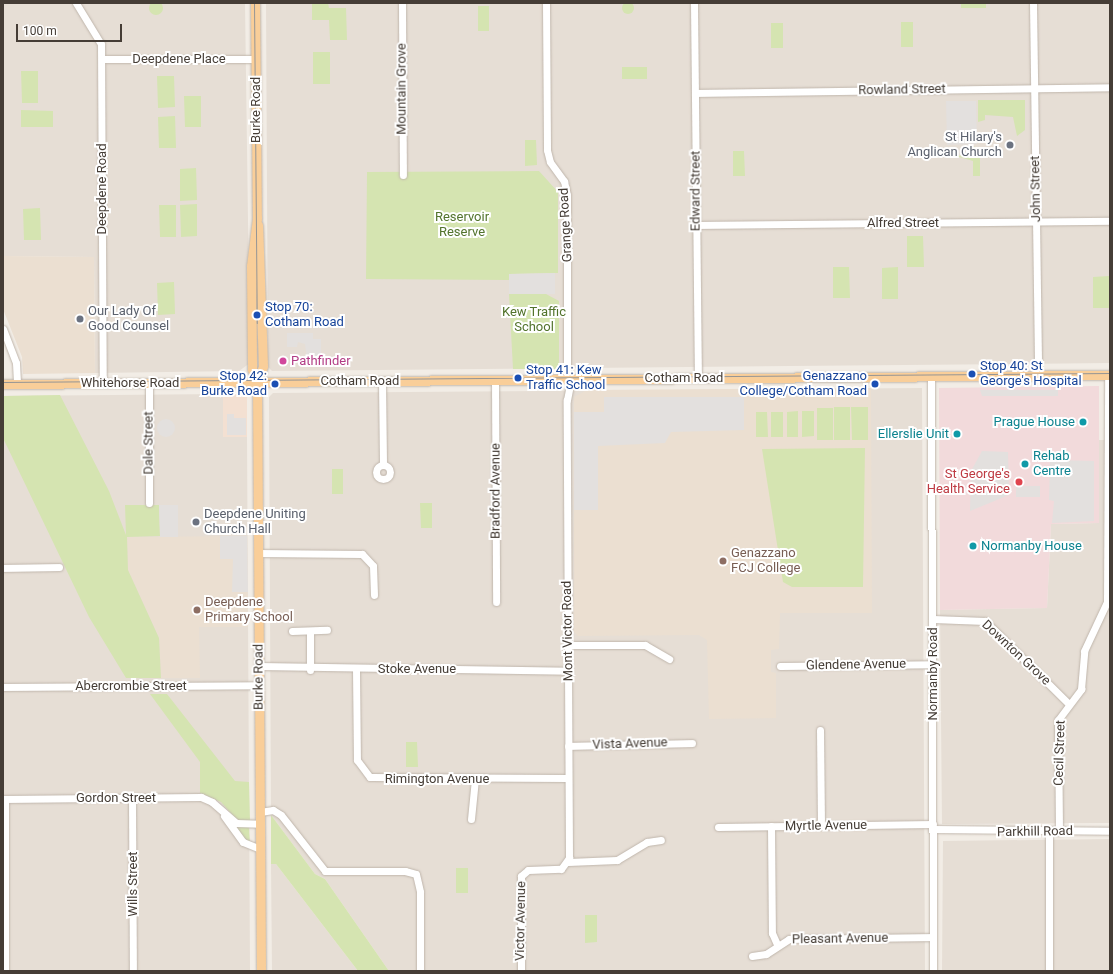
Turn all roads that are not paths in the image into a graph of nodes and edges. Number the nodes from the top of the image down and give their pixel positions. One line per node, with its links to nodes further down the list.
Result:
1 (76, 3): 8 (street, Deepdene Road)
2 (255, 3): 7 (main road, Burke Road)
3 (402, 3): 12 (street, Mountain Grove)
4 (546, 3): 21 (street, Grange Road)
5 (694, 3): 11 (street, Edward Street)
6 (1033, 3): 10 (street, John Street)
7 (256, 59): 8 (street, Deepdene Place); 24 (main road, Burke Road)
8 (102, 60): 25 (street, Deepdene Road)
9 (1110, 87): 10 (street, Rowland Street)
10 (1034, 88): 11 (street, Rowland Street); 14 (street, John Street)
11 (695, 93): 15 (street, Edward Street)
12 (403, 175)
13 (1110, 221): 14 (street, Alfred Street)
14 (1036, 222): 15 (street, Alfred Street); 19 (street, John Street)
15 (696, 225): 20 (street, Edward Street)
16 (3, 330): 28 (street)
17 (1109, 375): 19 (main road, Cotham Road); 50 (street, Cecil Street)
18 (932, 376): 19 (main road, Cotham Road); 20 (main road, Cotham Road); 36 (street, Normanby Road)
19 (1038, 376)
20 (698, 378): 21 (main road, Cotham Road)
21 (567, 379): 22 (main road, Cotham Road); 40 (street, Mont Victor Road)
22 (495, 380): 23 (main road, Cotham Road); 35 (street, Bradford Avenue)
23 (382, 381): 24 (main road, Cotham Road); 29 (street)
24 (257, 382): 26 (main road, Whitehorse Road); 31 (main road, Burke Road)
25 (103, 383): 26 (main road, Whitehorse Road); 28 (main road, Whitehorse Road)
26 (149, 383): 30 (street, Dale Street)
27 (3, 384): 28 (main road, Whitehorse Road)
28 (17, 384)
29 (383, 465)
30 (149, 503)
31 (258, 553): 34 (street); 46 (main road, Burke Road)
32 (59, 567): 33 (street)
33 (3, 568)
34 (374, 595)
35 (496, 602)
36 (933, 618): 42 (street, Normanby Road); 50 (street, Downton Grove)
37 (327, 630): 39 (street)
38 (292, 631): 39 (street)
39 (310, 632): 47 (street)
40 (567, 645): 41 (street); 44 (street, Mont Victor Road)
41 (669, 659)
42 (933, 664): 43 (street, Glendene Avenue); 65 (street, Normanby Road)
43 (780, 666)
44 (568, 668): 45 (street, Stoke Avenue); 53 (street, Mont Victor Road)
45 (356, 669): 47 (street, Stoke Avenue); 55 (street, Rimington Avenue)
46 (259, 670): 47 (street, Stoke Avenue); 48 (main road, Burke Road)
47 (310, 670)
48 (259, 685): 49 (street, Abercrombie Street); 58 (main road, Burke Road)
49 (3, 687)
50 (1069, 704): 68 (street, Cecil Street)
51 (820, 730): 63 (street)
52 (692, 743): 53 (street, Vista Avenue)
53 (568, 746): 54 (street, Mont Victor Road)
54 (568, 778): 55 (street, Rimington Avenue); 71 (street, Mont Victor Road)
55 (475, 779): 60 (street)
56 (132, 798): 57 (street, Gordon Street); 59 (street, Gordon Street); 76 (street, Wills Street)
57 (4, 799): 75 (street)
58 (260, 812): 61 (main road, Burke Road); 78 (street)
59 (223, 813): 61 (street, Gordon Street); 70 (street, Gordon Street)
60 (471, 820)
61 (260, 824): 70 (main road, Burke Road)
62 (771, 826): 63 (street, Myrtle Avenue); 64 (street, Myrtle Avenue); 73 (street)
63 (821, 826): 65 (street, Myrtle Avenue)
64 (718, 827)
65 (933, 830): 67 (street, Parkhill Road); 72 (street, Normanby Road)
66 (1110, 831): 68 (street, Parkhill Road)
67 (1049, 832): 68 (street, Parkhill Road); 81 (street)
68 (1059, 832)
69 (661, 840): 71 (street)
70 (260, 849): 77 (main road, Burke Road)
71 (568, 862): 79 (street, Victor Avenue)
72 (933, 937): 73 (street, Pleasant Avenue); 80 (street, Normanby Road)
73 (777, 944): 74 (street, Pleasant Avenue)
74 (752, 956)
75 (5, 971)
76 (133, 971)
77 (261, 971)
78 (420, 971)
79 (521, 971)
80 (933, 971)
81 (1049, 971)

